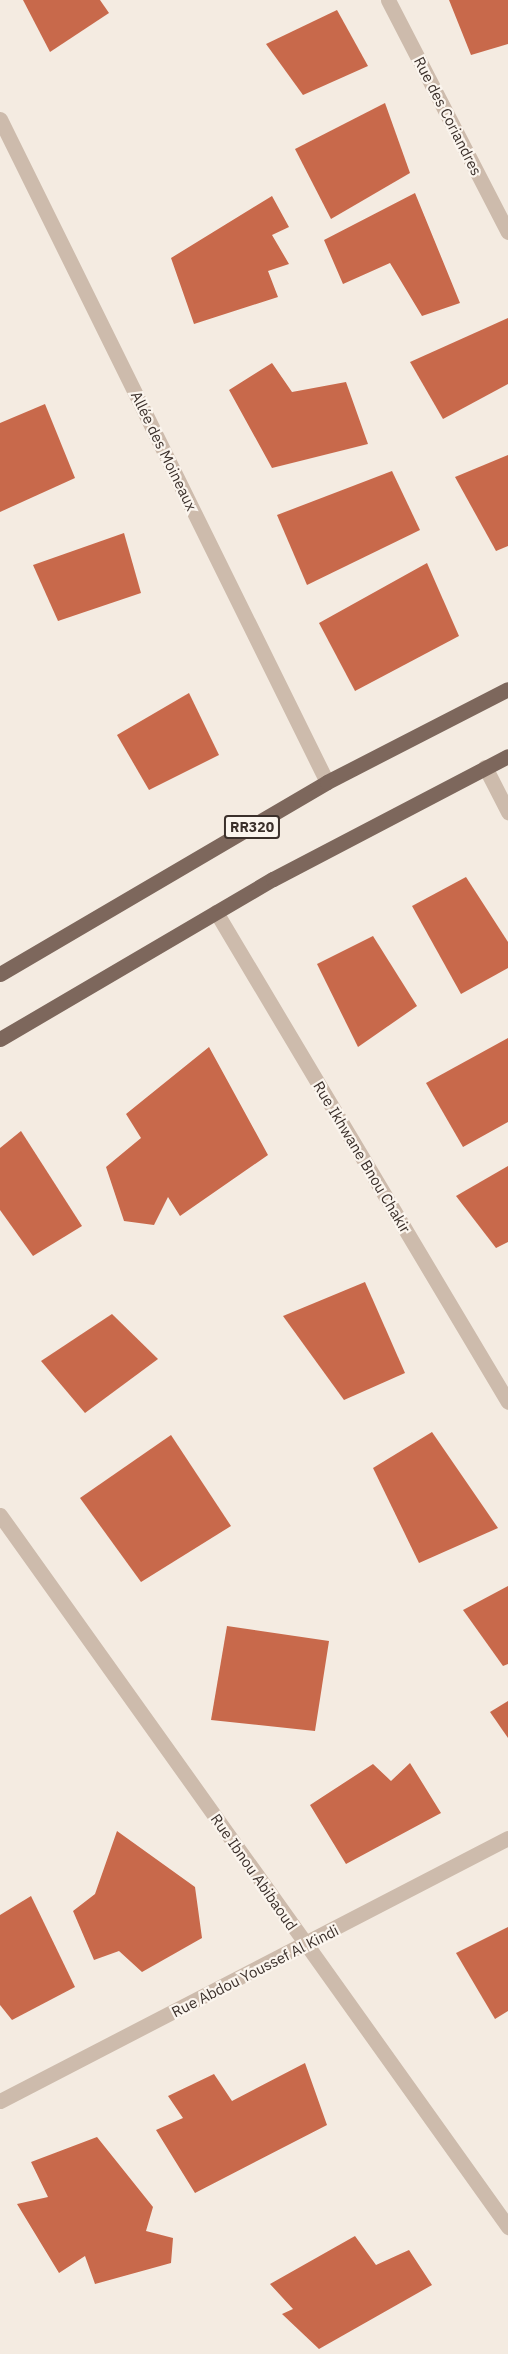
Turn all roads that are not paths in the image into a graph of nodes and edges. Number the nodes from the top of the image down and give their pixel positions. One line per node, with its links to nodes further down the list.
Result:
1 (388, 0): 3 (street, Rue des Coriandres)
2 (0, 119): 7 (street, Allée des Moineaux)
3 (508, 232)
4 (508, 689): 7 (main road, RR320)
5 (508, 756): 6 (main road)
6 (485, 767): 8 (street); 9 (main road)
7 (327, 782): 10 (main road, RR320)
8 (508, 812)
9 (216, 912): 11 (main road); 12 (street, Rue Ikhwane Bnou Chakir)
10 (0, 974)
11 (0, 1039)
12 (508, 1402)
13 (0, 1515): 15 (street, Rue Ibnou Abibaoud)
14 (508, 1838): 15 (street, Rue Abdou Youssef Al Kindi)
15 (307, 1946): 16 (street, Rue Abdou Youssef Al Kindi); 17 (street, Rue Ibnou Abibaoud)
16 (0, 2101)
17 (508, 2227)

